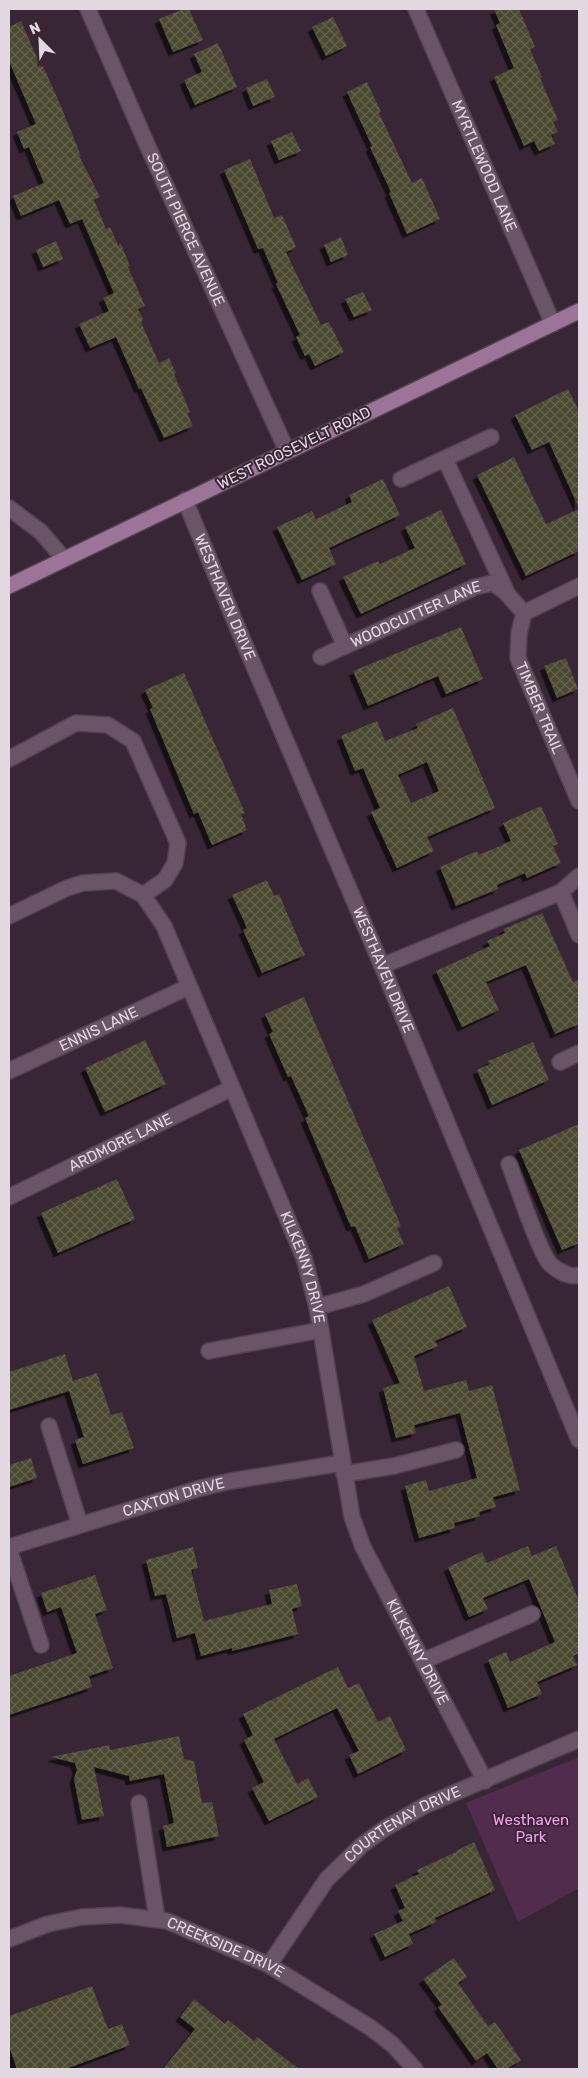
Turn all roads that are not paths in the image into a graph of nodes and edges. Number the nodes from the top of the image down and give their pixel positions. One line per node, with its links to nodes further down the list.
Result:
1 (88, 9): 6 (street, SOUTH PIERCE AVENUE)
2 (416, 9): 4 (street, MYRTLEWOOD LANE)
3 (579, 311): 4 (main road, WEST ROOSEVELT ROAD)
4 (553, 324): 6 (main road, WEST ROOSEVELT ROAD)
5 (491, 437): 7 (street)
6 (287, 450): 9 (main road, WEST ROOSEVELT ROAD)
7 (445, 459): 8 (street); 15 (street, WOODCUTTER LANE)
8 (401, 479)
9 (185, 500): 11 (main road, WEST ROOSEVELT ROAD); 26 (street, WESTHAVEN DRIVE)
10 (9, 508): 11 (street)
11 (64, 559): 12 (main road, WEST ROOSEVELT ROAD)
12 (9, 586)
13 (579, 586): 16 (street)
14 (320, 591): 17 (street)
15 (508, 595): 16 (street, WOODCUTTER LANE); 17 (street, WOODCUTTER LANE)
16 (524, 613): 20 (street, TIMBER TRAIL)
17 (345, 646): 18 (street, WOODCUTTER LANE)
18 (321, 657)
19 (9, 759): 23 (street)
20 (579, 801)
21 (579, 876): 22 (street)
22 (561, 892): 25 (street); 26 (street)
23 (143, 896): 24 (street, KILKENNY DRIVE); 27 (street, KILKENNY DRIVE)
24 (9, 916)
25 (579, 935)
26 (382, 966): 40 (street, WESTHAVEN DRIVE)
27 (188, 986): 30 (street, ENNIS LANE); 31 (street, KILKENNY DRIVE)
28 (579, 1053): 29 (street)
29 (560, 1062)
30 (9, 1071)
31 (232, 1088): 33 (street, ARDMORE LANE); 36 (street, KILKENNY DRIVE)
32 (509, 1164): 35 (street)
33 (9, 1197)
34 (434, 1263): 36 (street)
35 (579, 1275)
36 (317, 1307): 37 (street, KILKENNY DRIVE)
37 (321, 1330): 38 (street); 42 (street, KILKENNY DRIVE)
38 (209, 1351)
39 (49, 1426): 43 (street)
40 (579, 1440)
41 (456, 1450): 42 (street, CAXTON DRIVE)
42 (343, 1469): 43 (street, CAXTON DRIVE); 47 (street, KILKENNY DRIVE)
43 (80, 1525): 44 (street, CAXTON DRIVE)
44 (9, 1548): 46 (street)
45 (532, 1614): 47 (street)
46 (41, 1645)
47 (423, 1662): 49 (street, KILKENNY DRIVE)
48 (579, 1739): 49 (street, COURTENAY DRIVE)
49 (485, 1781): 53 (street, COURTENAY DRIVE)
50 (139, 1803): 51 (street)
51 (157, 1919): 52 (street, CREEKSIDE DRIVE); 53 (street, CREEKSIDE DRIVE)
52 (10, 1936)
53 (269, 1965): 54 (street, CREEKSIDE DRIVE)
54 (414, 2069)

